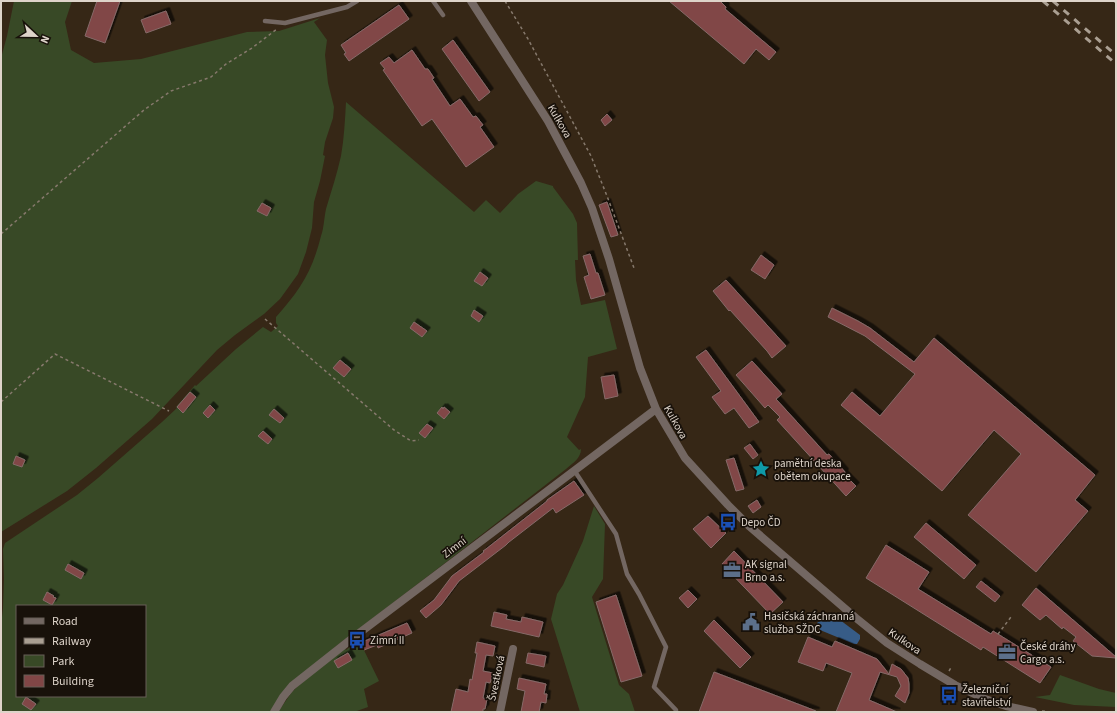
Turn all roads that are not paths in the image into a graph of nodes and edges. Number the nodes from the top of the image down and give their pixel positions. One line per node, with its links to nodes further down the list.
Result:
1 (356, 1): 5 (lane)
2 (433, 1): 4 (lane)
3 (472, 1): 6 (street, Kulkova)
4 (443, 15)
5 (265, 21)
6 (656, 409): 7 (street, Zimní); 9 (street, Kulkova)
7 (574, 470): 10 (street, Zimní); 12 (lane)
8 (513, 649): 11 (street, Švestková)
9 (1036, 711)
10 (274, 712)
11 (500, 712)
12 (676, 712)

